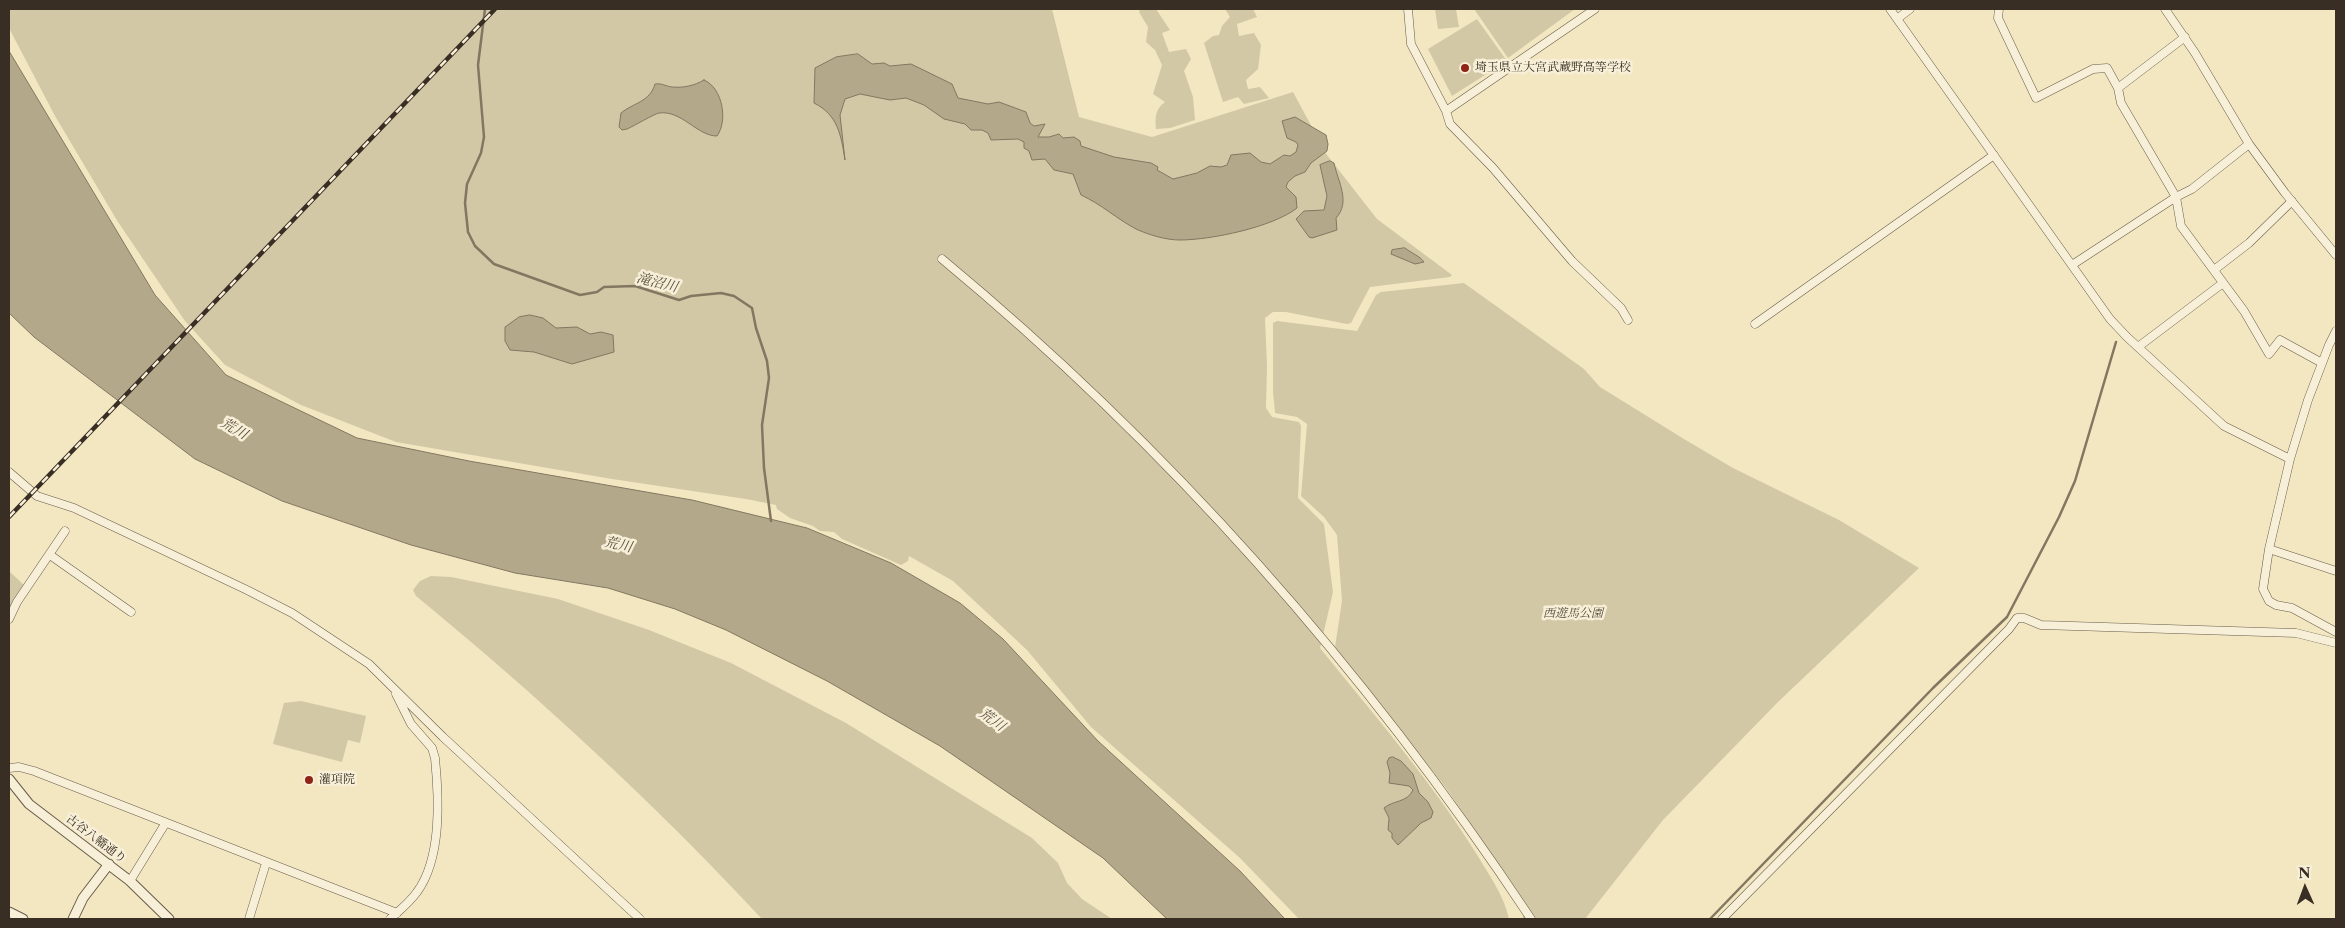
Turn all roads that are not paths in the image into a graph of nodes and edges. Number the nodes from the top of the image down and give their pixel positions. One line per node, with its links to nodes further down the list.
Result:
1 (1408, 9): 10 (street)
2 (1595, 9): 10 (street)
3 (1890, 9): 7 (street)
4 (1910, 9): 7 (street)
5 (1999, 9): 9 (street)
6 (2165, 9): 8 (street)
7 (1897, 19): 12 (street)
8 (2185, 37): 9 (street); 11 (street)
9 (2118, 88): 13 (street)
10 (1446, 111): 20 (street)
11 (2249, 144): 13 (street); 14 (street)
12 (1994, 155): 17 (street); 21 (street)
13 (2176, 197): 17 (street); 18 (street)
14 (2292, 201): 15 (street); 18 (street)
15 (2336, 256)
16 (942, 259): 50 (street)
17 (2072, 264): 23 (street)
18 (2214, 270): 19 (street)
19 (2223, 283): 23 (street); 24 (street)
20 (1628, 320)
21 (1755, 324)
22 (2336, 331): 24 (street)
23 (2138, 347): 25 (street)
24 (2322, 363): 25 (street)
25 (2290, 459): 28 (street)
26 (9, 472): 35 (street)
27 (66, 531): 29 (street)
28 (2269, 549): 30 (street); 33 (street)
29 (50, 555): 31 (street); 32 (street)
30 (2336, 571)
31 (131, 612)
32 (9, 619)
33 (2336, 632)
34 (2336, 643): 51 (street)
35 (395, 691): 43 (street); 49 (street)
36 (9, 768): 38 (street)
37 (9, 779): 40 (street, 古谷八幡通り)
38 (165, 824): 39 (street); 41 (street)
39 (266, 863): 43 (street); 47 (street)
40 (109, 864): 41 (street, 古谷八幡通り); 45 (street)
41 (130, 881): 46 (street, 古谷八幡通り)
42 (9, 912): 44 (street)
43 (397, 913): 48 (street)
44 (23, 919)
45 (73, 919)
46 (169, 919)
47 (249, 919)
48 (390, 919)
49 (640, 919)
50 (1531, 919)
51 (1722, 919)

